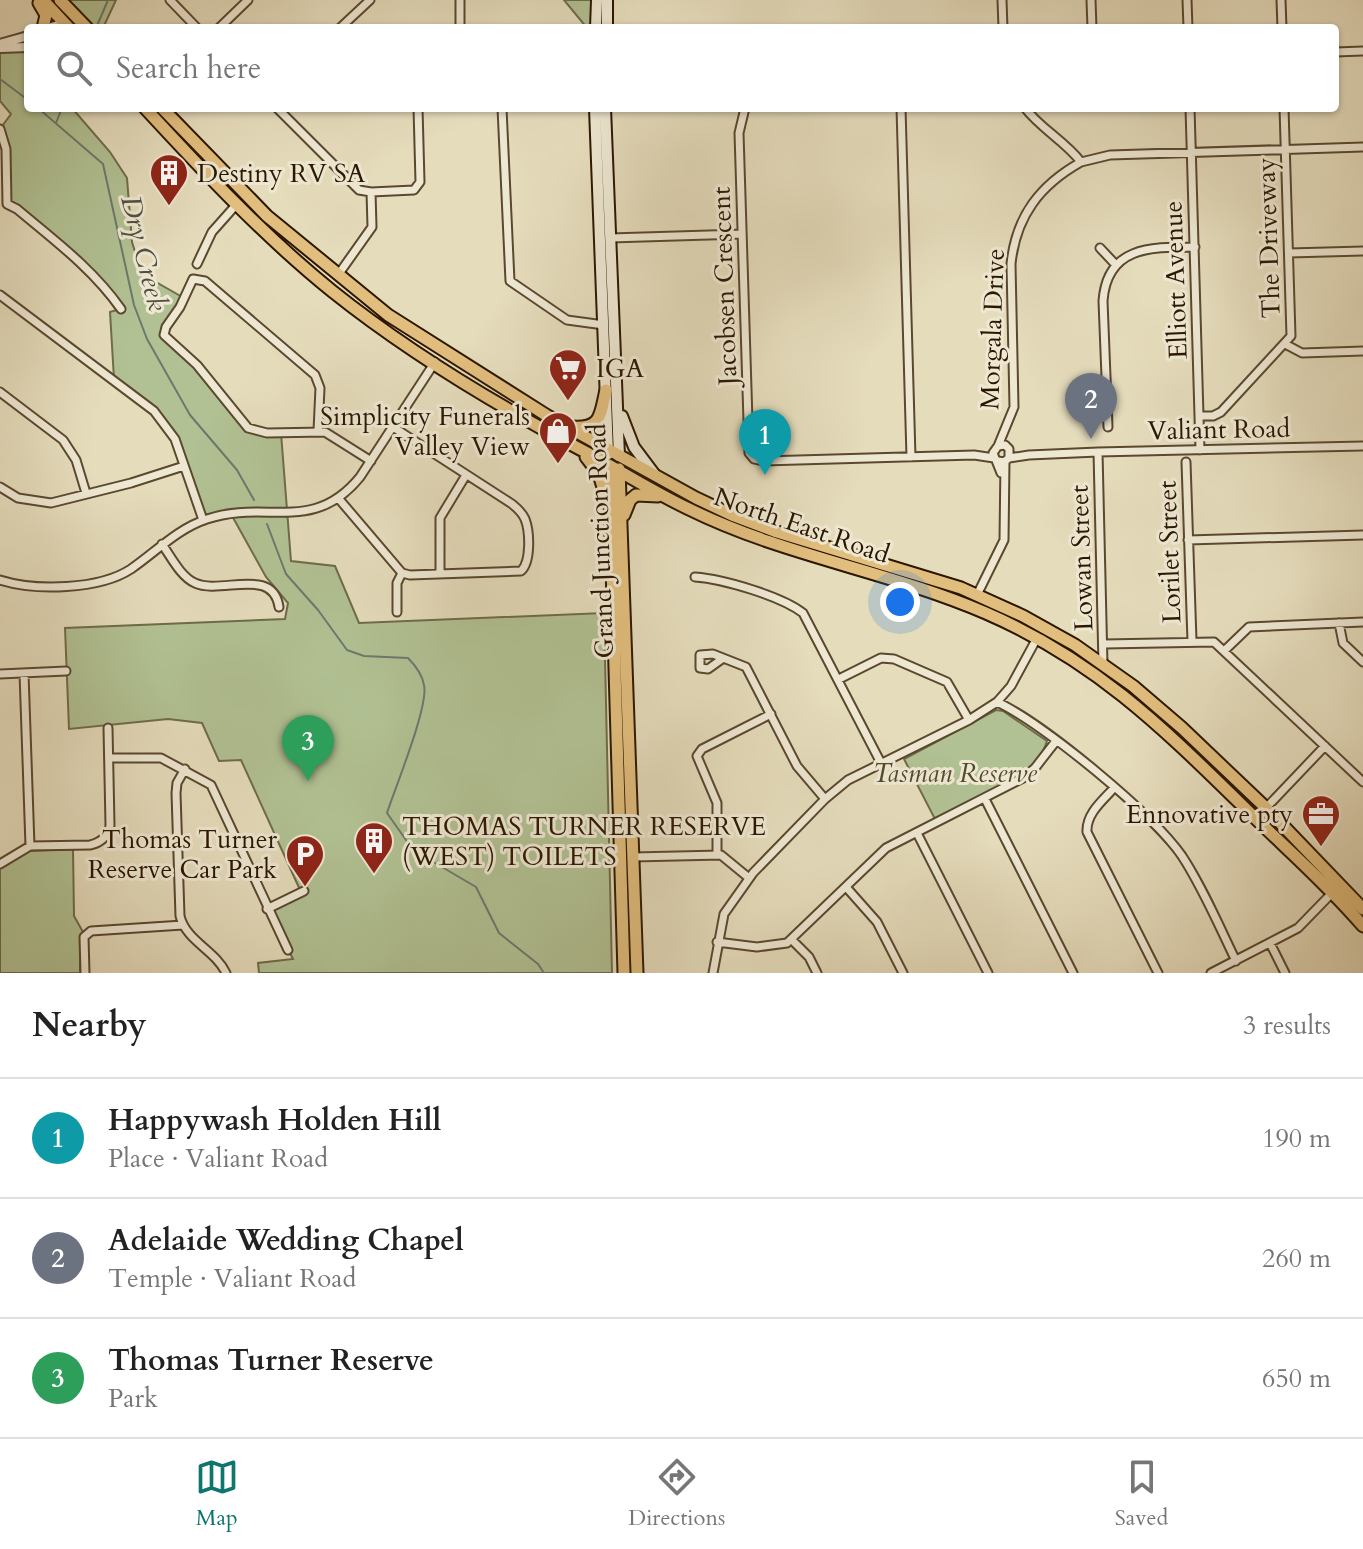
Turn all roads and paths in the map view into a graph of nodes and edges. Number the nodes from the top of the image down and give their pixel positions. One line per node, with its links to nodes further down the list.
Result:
1 (40, 0): 13 (highway); 14 (highway)
2 (60, 0): 15 (highway); 16 (highway)
3 (170, 0): 17 (street)
4 (248, 0): 18 (street)
5 (370, 0): 19 (street)
6 (460, 0): 20 (street)
7 (597, 0): 21 (main road)
8 (607, 0): 22 (main road)
9 (1002, 0): 23 (street)
10 (1091, 0): 24 (street)
11 (1187, 0): 25 (street)
12 (1281, 0): 26 (street)
13 (45, 24)
14 (63, 24)
15 (65, 24)
16 (83, 24)
17 (193, 24)
18 (223, 24)
19 (344, 24)
20 (460, 24)
21 (596, 24)
22 (607, 24)
23 (1003, 24)
24 (1092, 24)
25 (1188, 24)
26 (1282, 24)
27 (24, 37): 28 (street)
28 (0, 46): 29 (street)
29 (24, 47)
30 (1363, 51): 31 (street)
31 (1339, 52)
32 (149, 112): 53 (highway, North East Road)
33 (166, 112): 49 (highway, North East Road)
34 (281, 112): 50 (street)
35 (418, 112): 50 (street)
36 (502, 112): 65 (street)
37 (595, 112): 55 (main road, Grand Junction Road)
38 (605, 112): 55 (main road, Grand Junction Road)
39 (744, 112): 54 (street, Jacobsen Crescent)
40 (901, 112): 85 (street)
41 (1028, 112): 48 (street)
42 (1190, 112): 47 (street, Elliott Avenue)
43 (1284, 112): 46 (street, The Driveway)
44 (0, 129): 51 (street)
45 (1363, 147): 46 (street)
46 (1285, 149): 47 (street); 59 (street, The Driveway)
47 (1191, 152): 48 (street); 56 (street, Elliott Avenue)
48 (1081, 162): 84 (street, Morgala Drive)
49 (235, 185): 52 (highway, North East Road); 53 (highway)
50 (371, 192): 62 (street)
51 (3, 204): 64 (street)
52 (255, 204): 53 (highway); 62 (highway, North East Road)
53 (236, 205): 60 (street); 70 (highway, North East Road)
54 (742, 234): 55 (street); 86 (street, Jacobsen Crescent)
55 (605, 238): 65 (main road, Grand Junction Road)
56 (1195, 247): 61 (street); 74 (street, Elliott Avenue)
57 (1100, 248): 61 (street)
58 (1363, 251): 59 (street)
59 (1289, 253): 67 (street, The Driveway)
60 (197, 264)
61 (1116, 265): 77 (street)
62 (338, 275): 66 (highway, North East Road)
63 (0, 295): 89 (street)
64 (121, 309)
65 (609, 324): 71 (main road, Grand Junction Road); 73 (main road, Grand Junction Road)
66 (428, 341): 69 (highway, North East Road); 70 (highway)
67 (1285, 344): 68 (street); 74 (street, The Driveway)
68 (1363, 351)
69 (454, 358): 70 (highway); 76 (highway, North East Road)
70 (435, 362): 75 (street); 80 (highway, North East Road)
71 (606, 390): 76 (highway); 83 (main road, Grand Junction Road)
72 (0, 392): 94 (street)
73 (617, 403): 83 (main road, Grand Junction Road); 92 (main road)
74 (1199, 416): 81 (street, Elliott Avenue)
75 (393, 427): 87 (street); 91 (street)
76 (568, 427): 83 (highway, North East Road)
77 (1108, 427)
78 (318, 431): 78 (street); 87 (street)
79 (1363, 446): 81 (street, Valiant Road)
80 (577, 447): 90 (highway, North East Road); 98 (highway)
81 (1200, 450): 82 (street, Valiant Road)
82 (1098, 452): 84 (street, Valiant Road); 115 (street, Lowan Street)
83 (614, 453): 90 (highway, Grand Junction Road); 92 (highway, North East Road)
84 (1001, 454): 85 (street, Valiant Road); 106 (street)
85 (911, 457): 86 (street, Valiant Road)
86 (758, 460)
87 (371, 461): 96 (street)
88 (1186, 462): 100 (street, Lorilet Street)
89 (184, 466): 94 (street); 97 (street)
90 (614, 469): 95 (highway, North East Road); 98 (highway, Grand Junction Road)
91 (466, 475): 103 (street); 103 (street)
92 (657, 477): 106 (highway, North East Road)
93 (0, 487): 94 (street)
94 (86, 493)
95 (667, 498): 98 (highway); 107 (highway, North East Road)
96 (339, 499): 97 (street); 102 (street)
97 (203, 520): 101 (street)
98 (616, 523): 143 (highway, Grand Junction Road)
99 (1363, 535): 100 (street)
100 (1188, 540): 114 (street, Lorilet Street)
101 (162, 544): 105 (street); 108 (street)
102 (402, 573): 103 (street); 109 (street)
103 (440, 574)
104 (695, 577): 124 (street)
105 (0, 580)
106 (977, 595): 107 (highway); 110 (highway); 119 (highway, North East Road)
107 (954, 600): 110 (highway, North East Road)
108 (279, 607)
109 (397, 612)
110 (985, 613): 113 (highway, North East Road)
111 (1363, 622): 112 (street)
112 (1339, 623): 116 (street); 118 (street)
113 (1037, 638): 120 (highway, North East Road); 126 (street)
114 (1192, 641): 115 (street); 116 (street)
115 (1104, 644): 119 (street, Lowan Street)
116 (1224, 651): 131 (street)
117 (722, 659): 127 (street)
118 (1363, 662)
119 (1103, 664): 120 (highway); 125 (highway); 139 (highway, North East Road)
120 (1086, 667): 125 (highway, North East Road)
121 (66, 671): 122 (street)
122 (24, 673): 123 (street); 141 (street)
123 (0, 674)
124 (839, 679): 128 (street); 133 (street)
125 (1114, 687): 149 (highway, North East Road)
126 (997, 702): 128 (street); 130 (street)
127 (771, 714): 137 (street); 142 (street)
128 (969, 720): 133 (street)
129 (108, 728): 132 (street)
130 (1056, 741): 136 (street); 138 (street)
131 (1325, 746): 135 (street); 139 (street)
132 (109, 758): 134 (street); 141 (street)
133 (881, 763): 137 (street)
134 (185, 769): 151 (street); 153 (street)
135 (1363, 782)
136 (1114, 788): 159 (street); 169 (street)
137 (825, 799): 146 (street)
138 (985, 799): 140 (street); 168 (street)
139 (1266, 808): 144 (highway, North East Road)
140 (917, 833): 147 (street); 167 (street)
141 (30, 846): 145 (street)
142 (717, 854): 143 (street); 146 (street)
143 (627, 857): 162 (highway, Grand Junction Road); 163 (highway, Grand Junction Road)
144 (1320, 862): 149 (highway); 150 (highway, North East Road)
145 (0, 864)
146 (749, 878): 156 (street)
147 (846, 887): 155 (street); 166 (street)
148 (304, 891): 151 (street)
149 (1332, 893): 150 (highway); 154 (highway, North East Road); 157 (street)
150 (1350, 894): 152 (highway, North East Road)
151 (267, 909): 158 (street)
152 (1363, 909)
153 (183, 925): 160 (street); 161 (street)
154 (1363, 926)
155 (792, 940): 156 (street); 165 (street)
156 (717, 942): 164 (street)
157 (1270, 943): 159 (street); 171 (street)
158 (288, 950)
159 (1236, 961): 170 (street)
160 (85, 973)
161 (226, 973)
162 (624, 973)
163 (637, 973)
164 (713, 973)
165 (817, 973)
166 (903, 973)
167 (988, 973)
168 (1073, 973)
169 (1158, 973)
170 (1211, 973)
171 (1285, 973)

